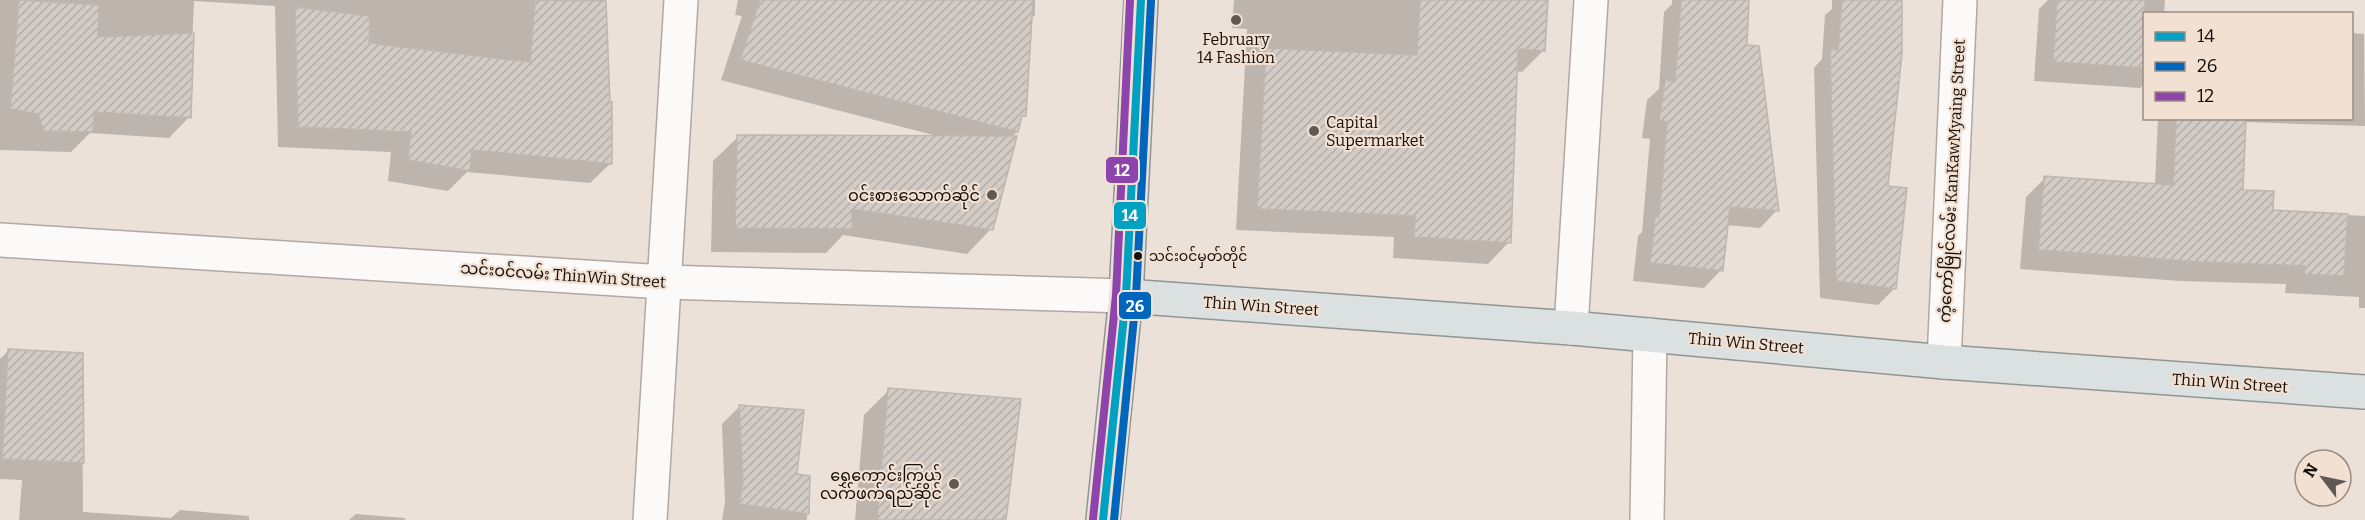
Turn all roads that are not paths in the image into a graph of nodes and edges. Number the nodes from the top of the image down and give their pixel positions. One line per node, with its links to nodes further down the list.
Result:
1 (681, 0): 6 (street)
2 (1141, 0): 7 (main road)
3 (1591, 0): 8 (street)
4 (1960, 0): 10 (street, ကံ့ကော်မြိုင်လမ်း KanKawMyaing Street)
5 (0, 240): 6 (street, သင်းဝင်လမ်း ThinWin Street)
6 (664, 282): 7 (street, သင်းဝင်လမ်း ThinWin Street); 12 (street)
7 (1126, 296): 8 (main road, Thin Win Street); 13 (main road)
8 (1571, 328): 9 (main road, Thin Win Street)
9 (1650, 335): 10 (main road, Thin Win Street); 14 (street)
10 (1944, 362): 11 (main road, Thin Win Street)
11 (2365, 392)
12 (650, 520)
13 (1103, 520)
14 (1647, 520)

